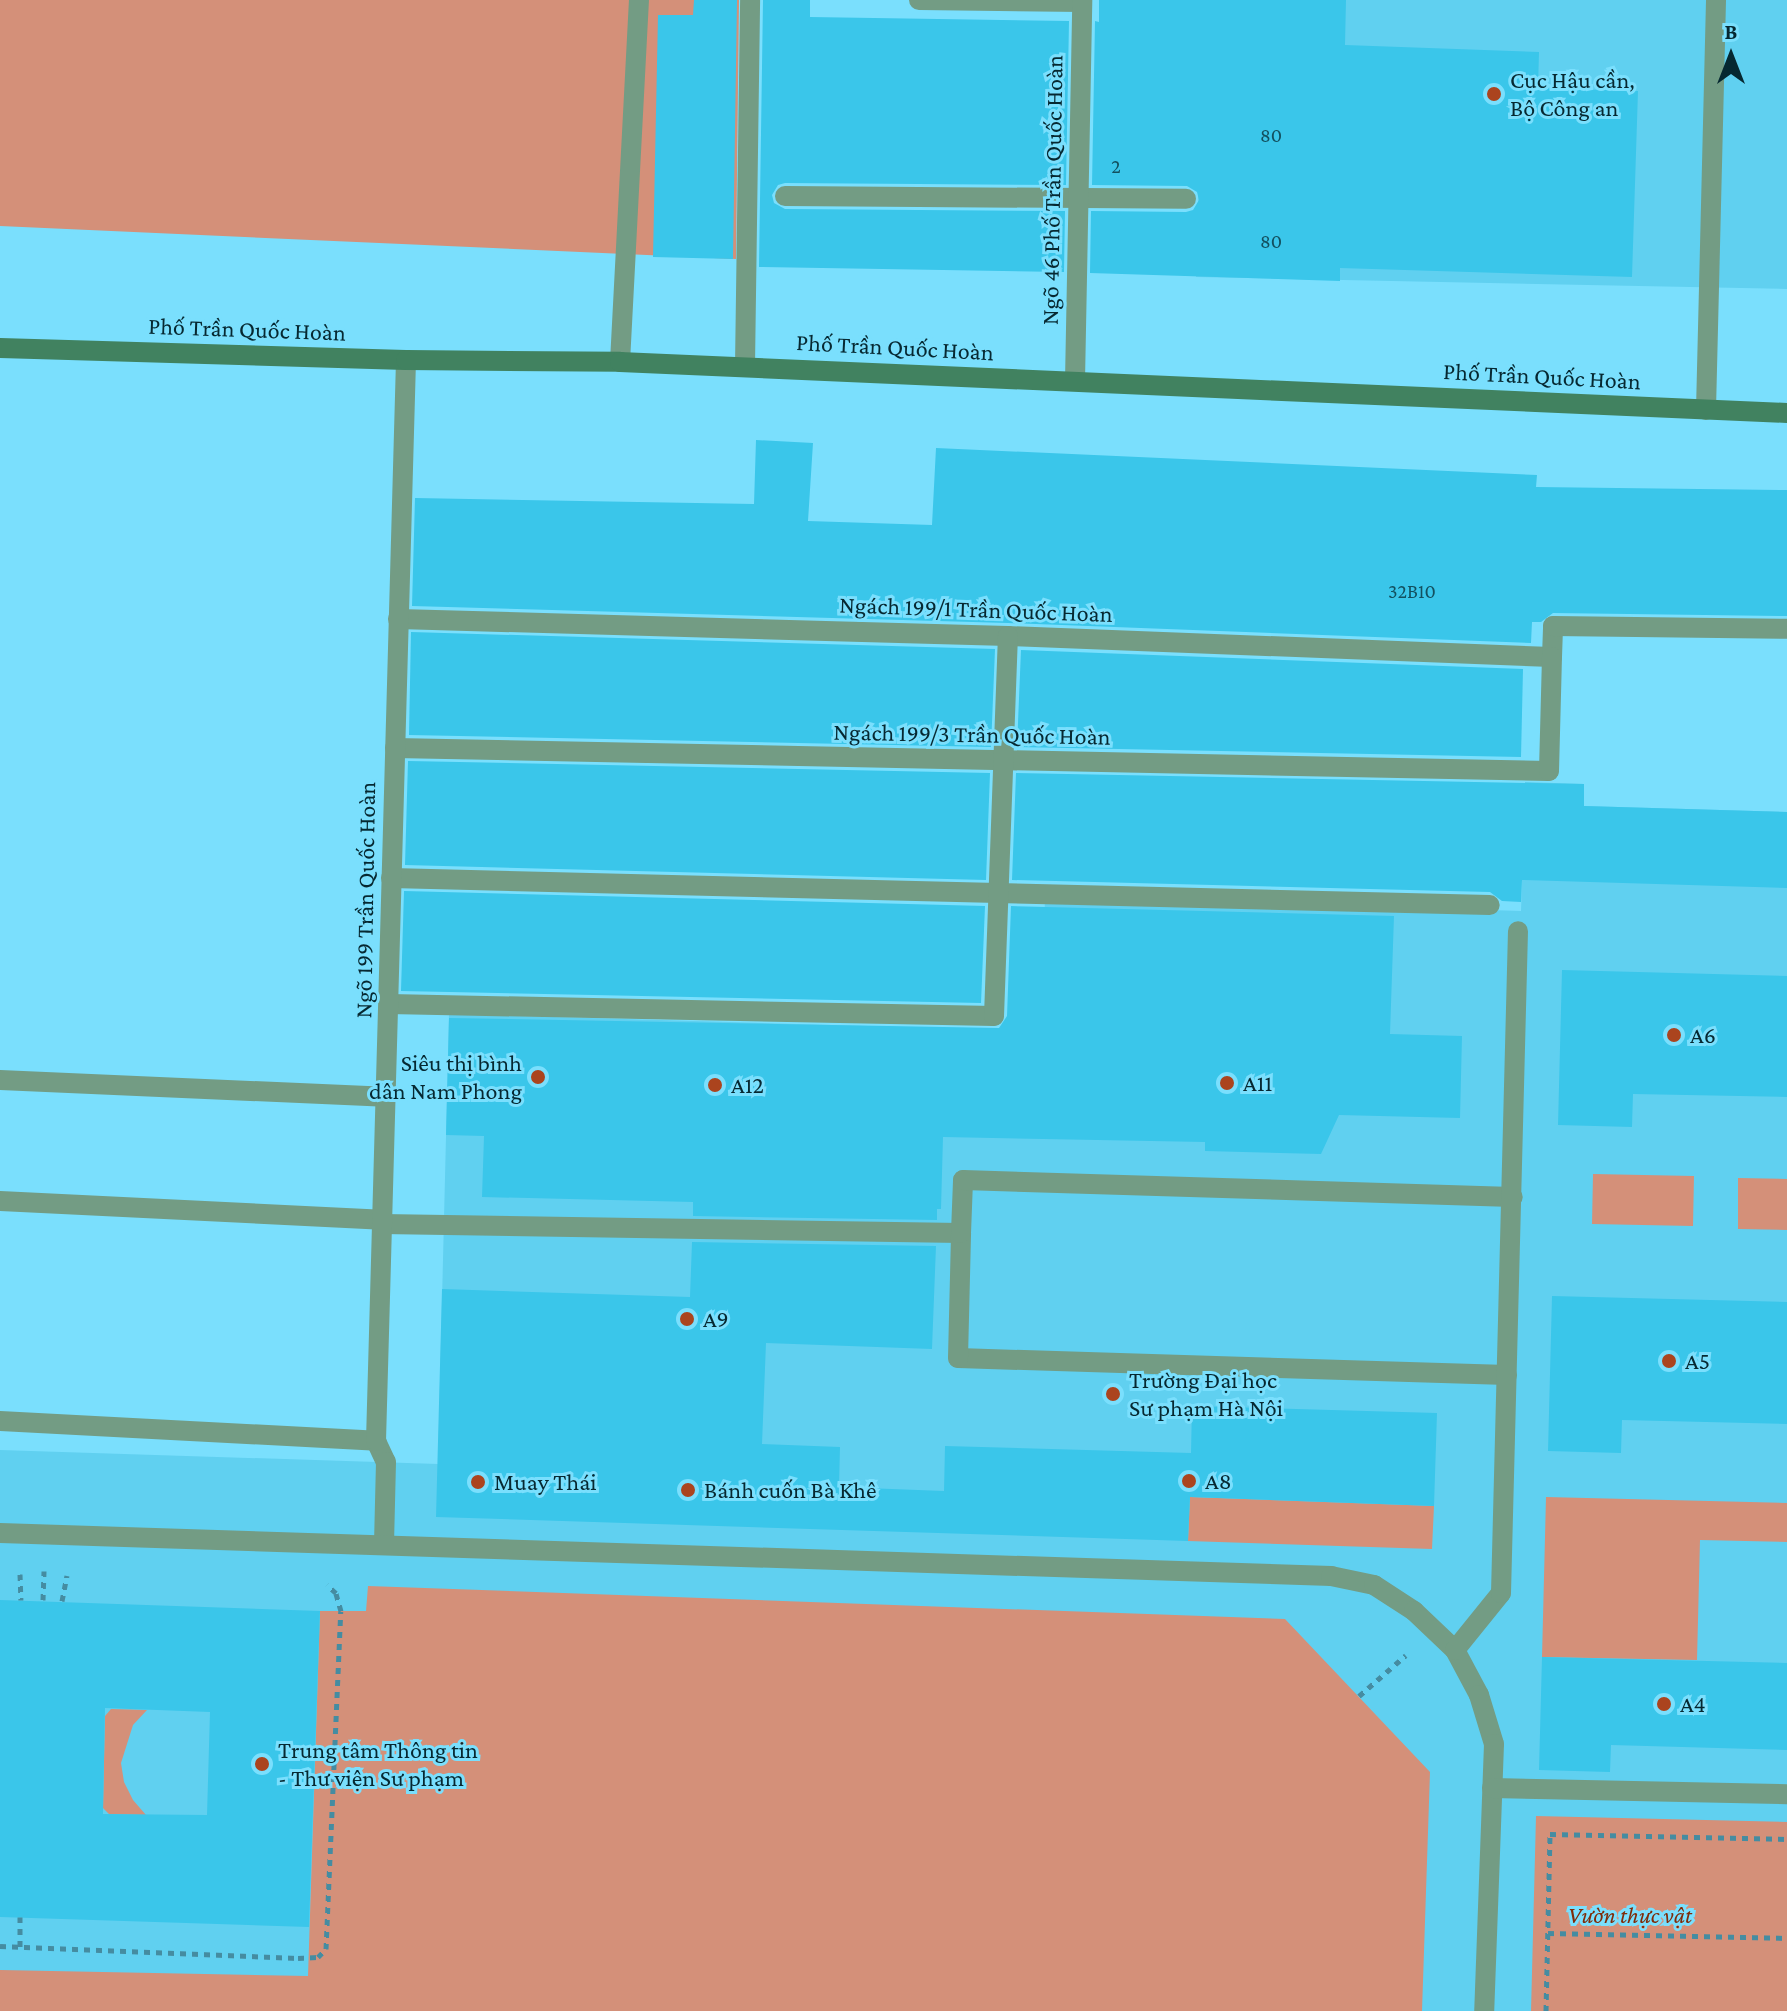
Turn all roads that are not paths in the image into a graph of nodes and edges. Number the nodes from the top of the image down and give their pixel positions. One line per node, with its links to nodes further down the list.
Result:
1 (639, 0): 11 (street)
2 (750, 0): 12 (street)
3 (919, 0): 5 (street)
4 (1716, 0): 14 (street)
5 (1082, 1): 7 (street, Ngõ 46 Phố Trần Quốc Hoàn)
6 (785, 196): 7 (street)
7 (1078, 197): 8 (street); 13 (street, Ngõ 46 Phố Trần Quốc Hoàn)
8 (1186, 199)
9 (0, 348): 10 (street, Phố Trần Quốc Hoàn)
10 (406, 360): 11 (street, Phố Trần Quốc Hoàn); 16 (street, Ngõ 199 Trần Quốc Hoàn)
11 (620, 362): 12 (street, Phố Trần Quốc Hoàn)
12 (745, 366): 13 (street, Phố Trần Quốc Hoàn)
13 (1075, 381): 14 (street, Phố Trần Quốc Hoàn)
14 (1706, 410): 15 (street, Phố Trần Quốc Hoàn)
15 (1787, 413)
16 (398, 619): 18 (street, Ngách 199/1 Trần Quốc Hoàn); 20 (street, Ngõ 199 Trần Quốc Hoàn)
17 (1787, 629): 19 (street)
18 (1008, 636): 19 (street, Ngách 199/1 Trần Quốc Hoàn); 21 (street)
19 (1552, 657): 21 (street, Ngách 199/3 Trần Quốc Hoàn)
20 (395, 748): 21 (street, Ngách 199/3 Trần Quốc Hoàn); 22 (street, Ngõ 199 Trần Quốc Hoàn)
21 (1002, 761): 23 (street)
22 (391, 878): 23 (street); 26 (street, Ngõ 199 Trần Quốc Hoàn)
23 (998, 893): 24 (street); 26 (street)
24 (1490, 905)
25 (1518, 931): 29 (street)
26 (389, 1004): 28 (street, Ngõ 199 Trần Quốc Hoàn)
27 (0, 1080): 28 (street)
28 (385, 1097): 31 (street, Ngõ 199 Trần Quốc Hoàn)
29 (1513, 1197): 32 (street); 33 (street)
30 (0, 1201): 31 (street)
31 (382, 1222): 32 (street); 35 (street, Ngõ 199 Trần Quốc Hoàn)
32 (961, 1233): 33 (street)
33 (1507, 1375): 38 (street)
34 (0, 1421): 35 (street)
35 (376, 1441): 37 (street, Ngõ 199 Trần Quốc Hoàn)
36 (0, 1533): 37 (street)
37 (384, 1545): 38 (street)
38 (1455, 1650): 39 (street)
39 (1492, 1788): 40 (street); 41 (street)
40 (1787, 1794)
41 (1484, 2011)

